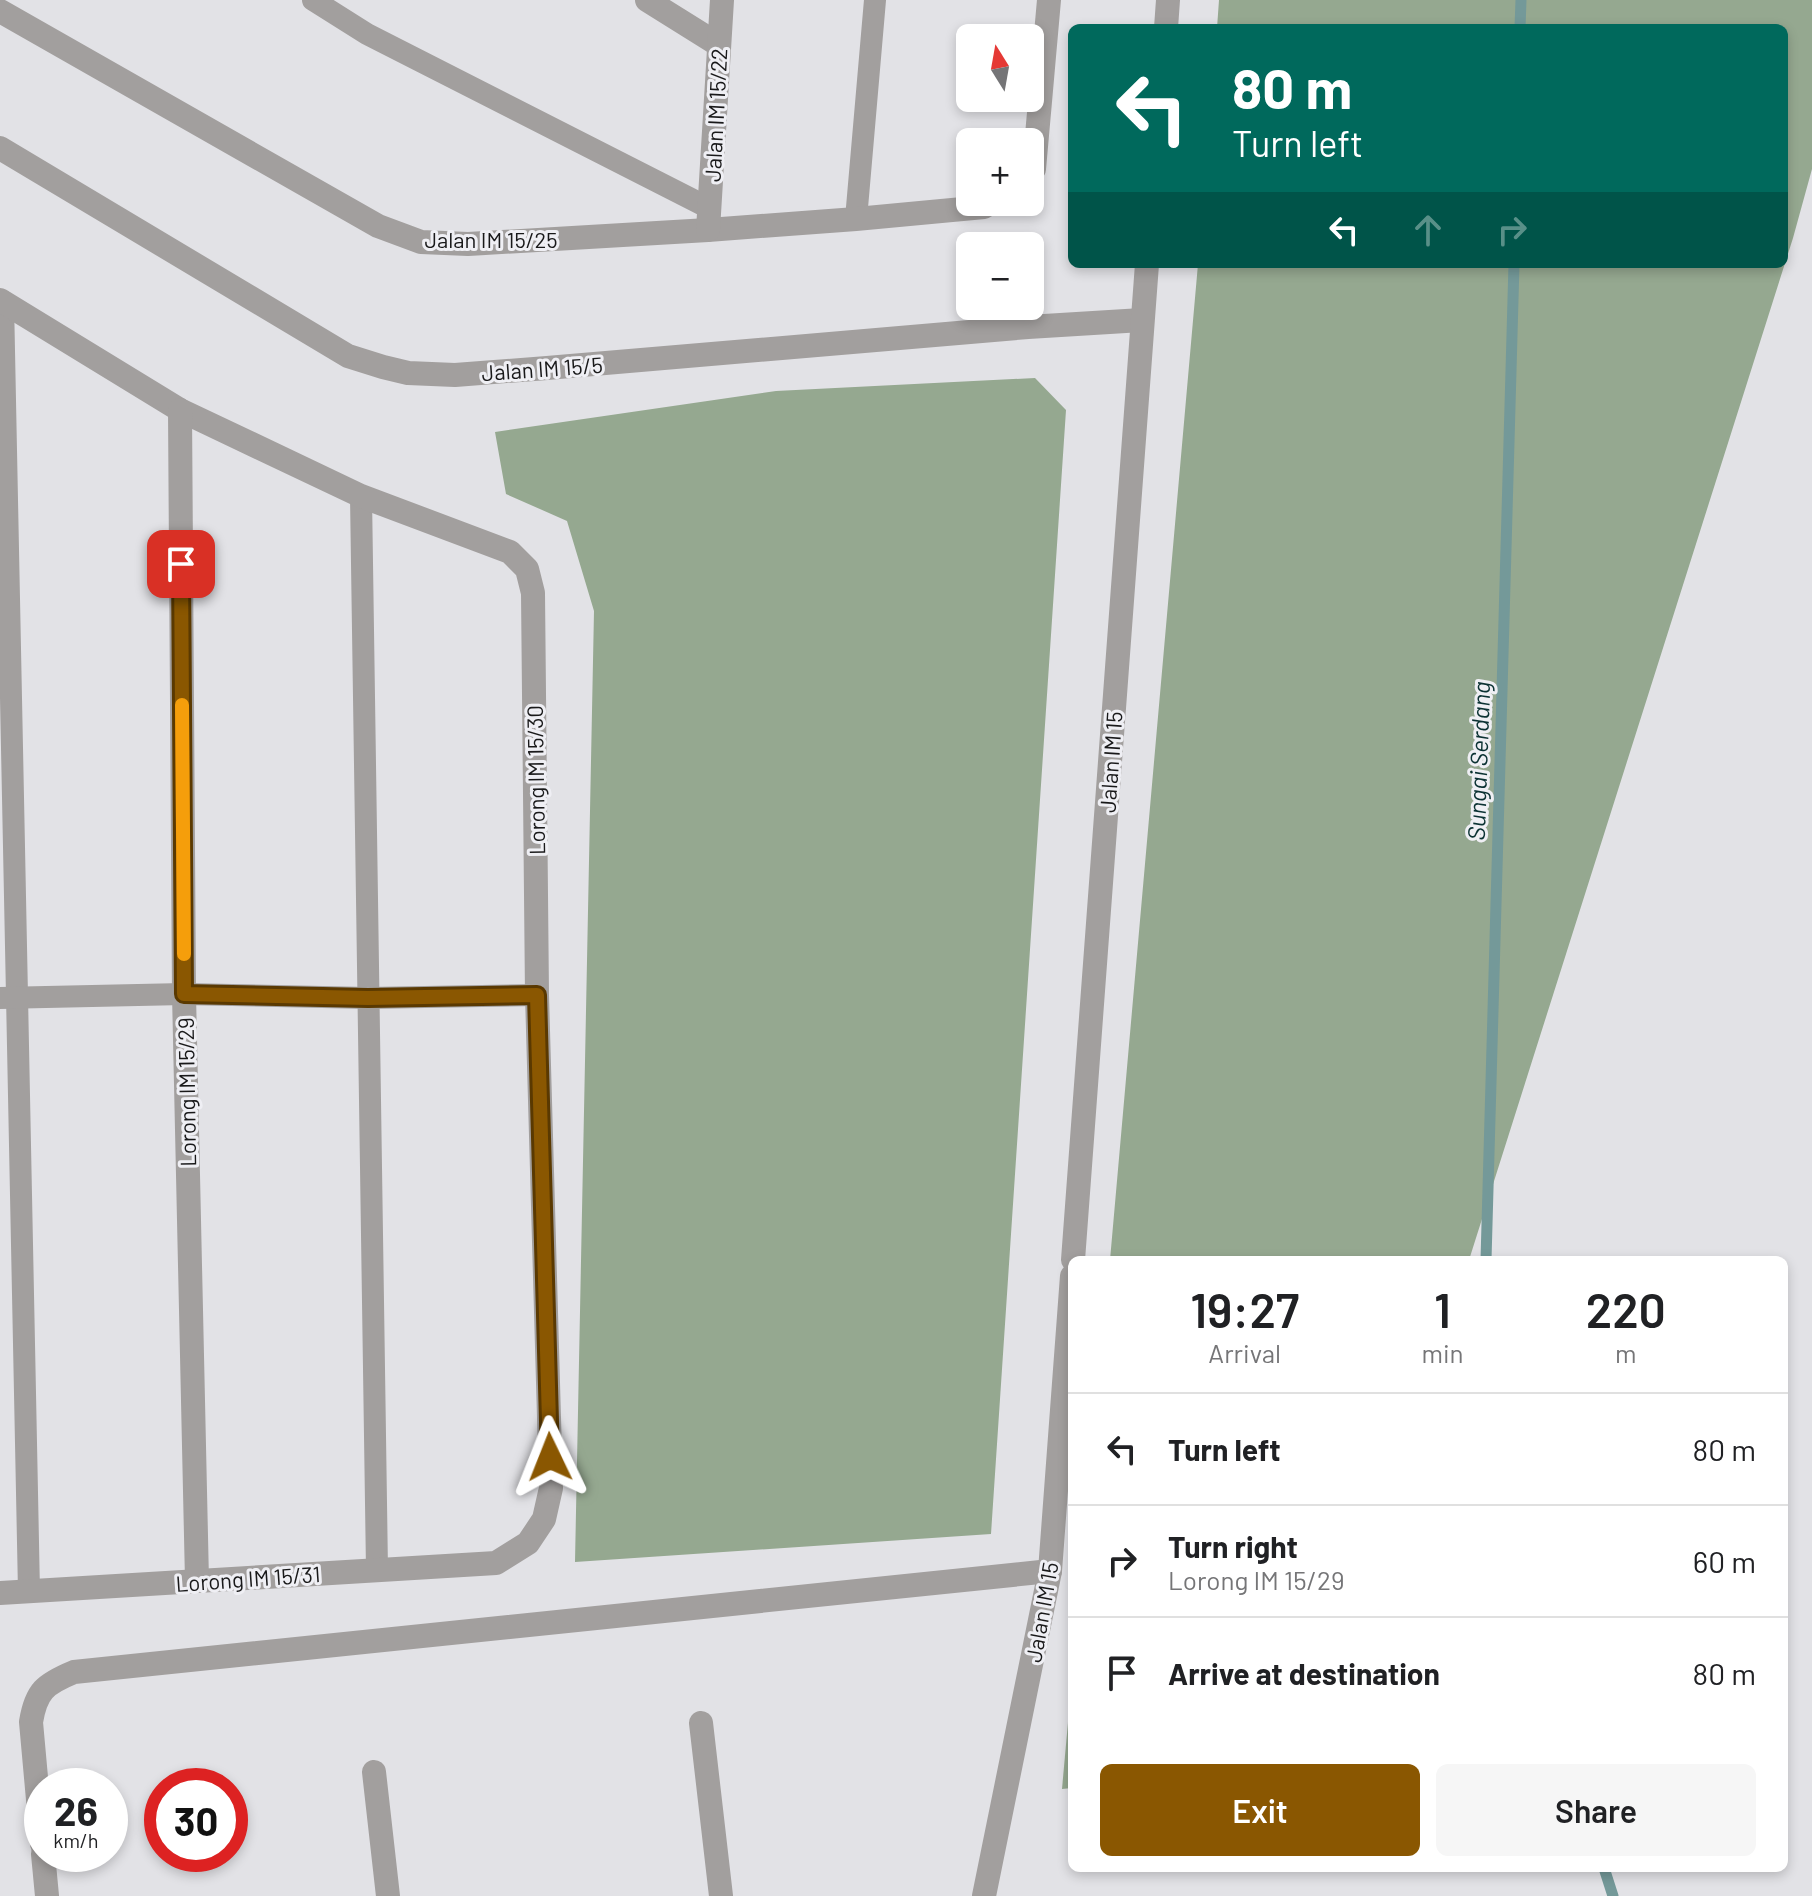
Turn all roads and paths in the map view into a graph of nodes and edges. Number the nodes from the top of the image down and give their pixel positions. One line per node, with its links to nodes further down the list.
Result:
1 (313, 0): 13 (lane)
2 (647, 0): 9 (street)
3 (722, 0): 9 (street, Jalan IM 15/22)
4 (875, 0): 14 (lane)
5 (1049, 0): 10 (street)
6 (1168, 0): 8 (street)
7 (0, 11): 13 (street, Jalan IM 15/25)
8 (1166, 24)
9 (719, 45): 13 (street, Jalan IM 15/22)
10 (1036, 128)
11 (0, 148): 17 (street, Jalan IM 15/5)
12 (956, 210): 14 (street, Jalan IM 15/25)
13 (709, 219): 14 (street, Jalan IM 15/25)
14 (856, 219)
15 (1147, 268): 17 (street, Jalan IM 15)
16 (1, 300): 18 (street, Lorong IM 15/30); 22 (lane)
17 (1142, 320): 24 (street, Jalan IM 15)
18 (180, 410): 19 (street, Lorong IM 15/30); 20 (street, Lorong IM 15/29)
19 (361, 496): 21 (street, Lorong IM 15/30); 23 (lane)
20 (184, 994): 22 (lane); 23 (lane); 29 (street, Lorong IM 15/29)
21 (537, 995): 23 (lane); 26 (street, Lorong IM 15/30)
22 (9, 998): 30 (lane)
23 (368, 998): 27 (lane)
24 (1073, 1256)
25 (1068, 1330): 28 (street, Jalan IM 15)
26 (496, 1563): 27 (street, Lorong IM 15/31)
27 (377, 1570): 29 (street, Lorong IM 15/31)
28 (1050, 1571): 33 (street); 39 (street, Jalan IM 15)
29 (197, 1581): 30 (street, Lorong IM 15/31)
30 (29, 1592): 31 (street, Lorong IM 15/31)
31 (0, 1593)
32 (701, 1723): 38 (street)
33 (35, 1768)
34 (374, 1772): 37 (street)
35 (45, 1872): 36 (street)
36 (47, 1896)
37 (388, 1896)
38 (721, 1896)
39 (984, 1896)

